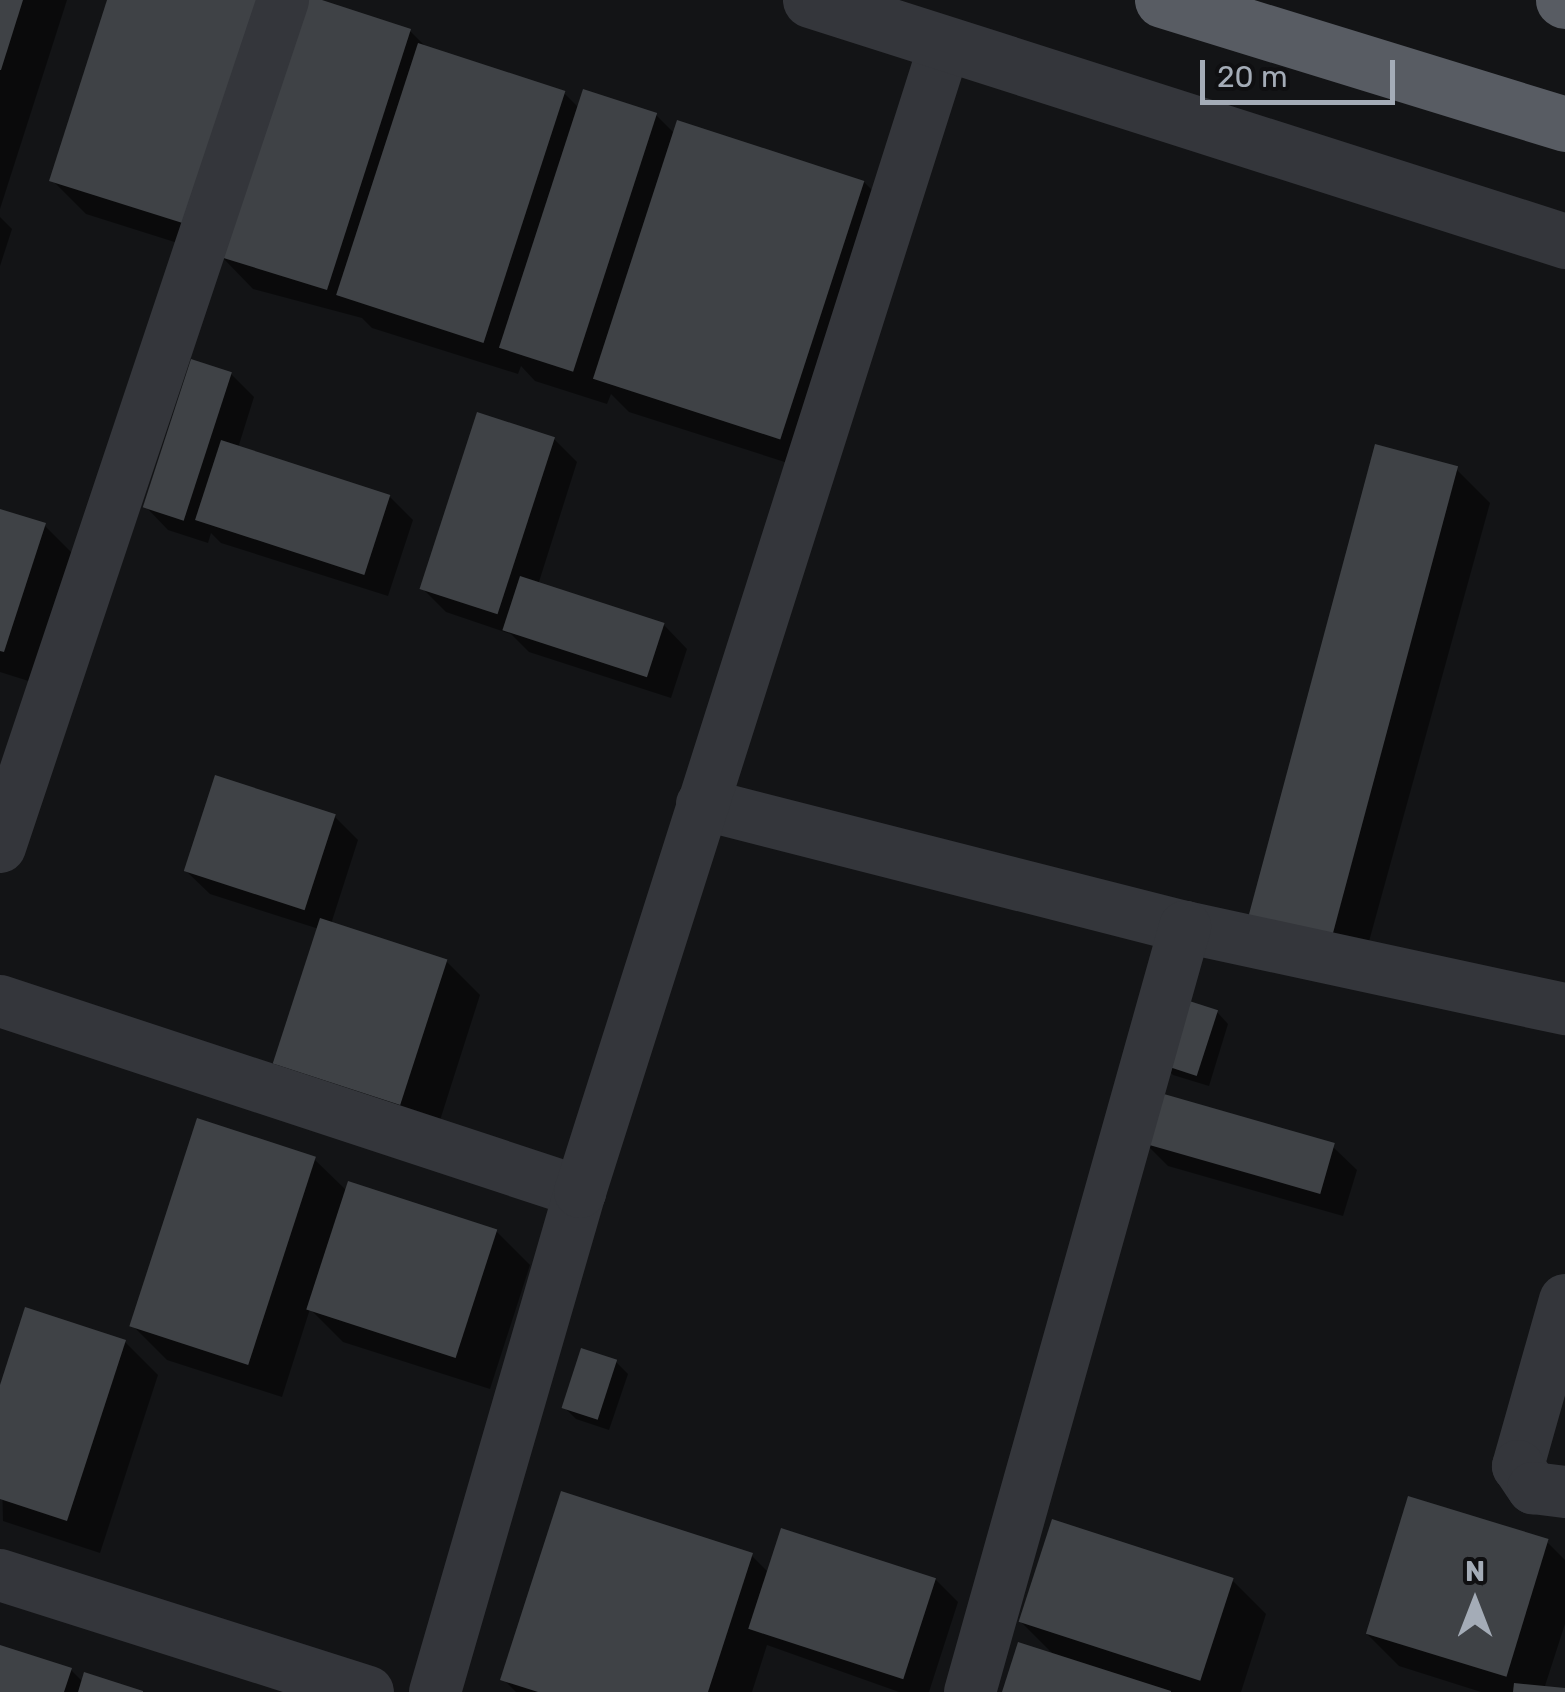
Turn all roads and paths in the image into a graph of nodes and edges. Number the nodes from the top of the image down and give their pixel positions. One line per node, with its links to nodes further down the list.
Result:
1 (284, 0): 8 (street)
2 (810, 0): 4 (street)
3 (1162, 0): 5 (highway)
4 (946, 44): 6 (street); 7 (street)
5 (1565, 124)
6 (1565, 241)
7 (702, 804): 9 (street); 12 (street)
8 (0, 847)
9 (1185, 926): 11 (street); 18 (street)
10 (0, 1002): 12 (street)
11 (1565, 1009)
12 (580, 1192): 17 (street)
13 (1565, 1300): 14 (street)
14 (1565, 1492)
15 (0, 1575): 16 (street)
16 (368, 1692)
17 (435, 1692)
18 (970, 1692)

